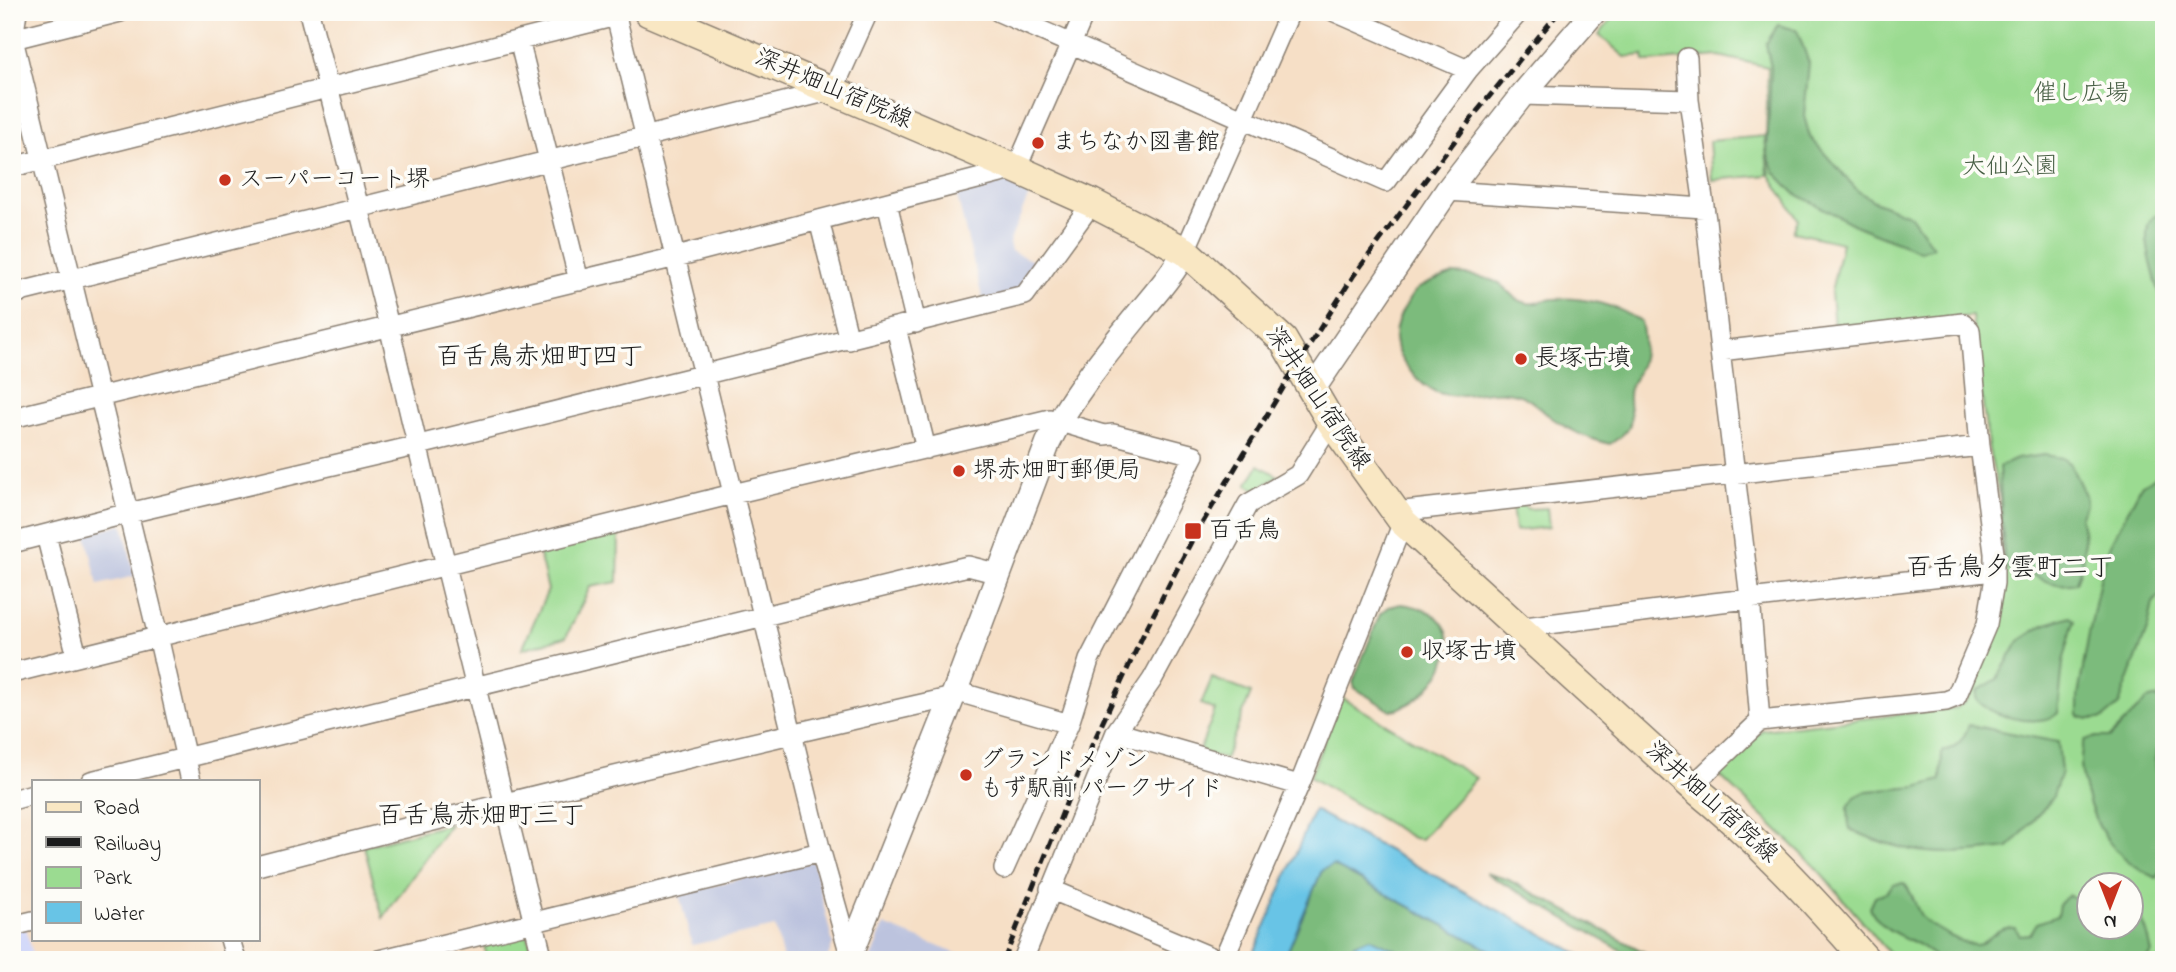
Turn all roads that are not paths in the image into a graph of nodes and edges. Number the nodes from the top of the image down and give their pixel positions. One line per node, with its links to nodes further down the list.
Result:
1 (17, 12): 13 (street)
2 (120, 12): 13 (street)
3 (309, 12): 18 (street)
4 (868, 12): 19 (street)
5 (999, 12): 15 (street)
6 (1085, 12): 15 (street)
7 (1290, 12): 22 (street)
8 (1335, 12): 17 (street)
9 (1519, 12): 17 (street)
10 (1594, 12): 20 (street)
11 (617, 14): 14 (street); 23 (street)
12 (662, 15): 19 (main road, 深井畑山宿院線)
13 (13, 39): 24 (street)
14 (519, 40): 18 (street); 25 (street)
15 (1071, 45): 22 (street); 27 (street)
16 (1687, 58): 21 (street)
17 (1468, 71): 22 (street)
18 (328, 88): 24 (street); 31 (street)
19 (833, 90): 23 (street); 27 (main road, 深井畑山宿院線)
20 (1522, 95): 21 (street); 28 (street)
21 (1689, 100): 32 (street)
22 (1242, 119): 34 (street)
23 (646, 136): 25 (street); 35 (street)
24 (43, 160): 26 (street); 36 (street)
25 (548, 162): 31 (street); 37 (street)
26 (12, 167)
27 (1016, 169): 29 (street); 30 (main road, 深井畑山宿院線)
28 (1447, 191): 32 (street); 45 (street)
29 (887, 203): 33 (street); 39 (street)
30 (1092, 204): 34 (main road, 深井畑山宿院線); 39 (street)
31 (359, 208): 36 (street); 40 (street)
32 (1704, 208): 43 (street)
33 (819, 220): 35 (street); 42 (street)
34 (1185, 251): 45 (main road, 深井畑山宿院線); 48 (street)
35 (676, 257): 37 (street); 44 (street)
36 (72, 279): 38 (street); 46 (street)
37 (579, 281): 40 (street)
38 (12, 294)
39 (916, 323): 41 (street)
40 (390, 327): 46 (street); 50 (street)
41 (896, 328): 42 (street); 52 (street)
42 (849, 340): 44 (street)
43 (1720, 351): 51 (street); 53 (street)
44 (703, 375): 50 (street); 54 (street)
45 (1313, 389): 49 (main road, 深井畑山宿院線)
46 (100, 397): 47 (street); 55 (street)
47 (12, 418)
48 (1058, 422): 52 (street); 61 (street); 71 (street)
49 (1331, 422): 56 (main road, 深井畑山宿院線); 72 (street)
50 (419, 445): 55 (street); 59 (street)
51 (1980, 446): 53 (street); 60 (street)
52 (926, 449): 54 (street)
53 (1735, 473): 56 (street); 62 (street)
54 (733, 494): 59 (street); 63 (street)
55 (129, 513): 57 (street); 65 (street)
56 (1400, 517): 64 (main road, 深井畑山宿院線); 77 (street)
57 (46, 535): 58 (street); 66 (street)
58 (12, 544)
59 (446, 566): 65 (street); 68 (street)
60 (1994, 571): 62 (street); 70 (street)
61 (999, 574): 63 (street); 69 (street)
62 (1750, 598): 64 (street); 70 (street)
63 (764, 616): 68 (street); 73 (street)
64 (1517, 628): 78 (main road, 深井畑山宿院線)
65 (158, 636): 66 (street); 74 (street)
66 (77, 656): 67 (street)
67 (12, 673)
68 (476, 686): 74 (street); 81 (street)
69 (954, 694): 71 (street); 73 (street); 90 (street)
70 (1759, 721): 78 (street)
71 (1069, 724): 84 (street)
72 (1116, 732): 77 (street); 85 (street)
73 (792, 733): 81 (street); 82 (street)
74 (186, 760): 75 (street); 76 (street)
75 (96, 780)
76 (191, 780)
77 (1298, 785): 95 (street)
78 (1692, 786): 96 (main road, 深井畑山宿院線)
79 (32, 794): 80 (street)
80 (12, 800)
81 (505, 802): 83 (street); 87 (street)
82 (821, 852): 87 (street); 90 (street)
83 (259, 865)
84 (1004, 869)
85 (1050, 889): 94 (street); 95 (street)
86 (32, 921): 88 (street)
87 (534, 921): 92 (street); 93 (street)
88 (12, 926)
89 (230, 940): 91 (street)
90 (849, 957)
91 (236, 960)
92 (379, 960)
93 (543, 960)
94 (1023, 960)
95 (1221, 960)
96 (1866, 960)

